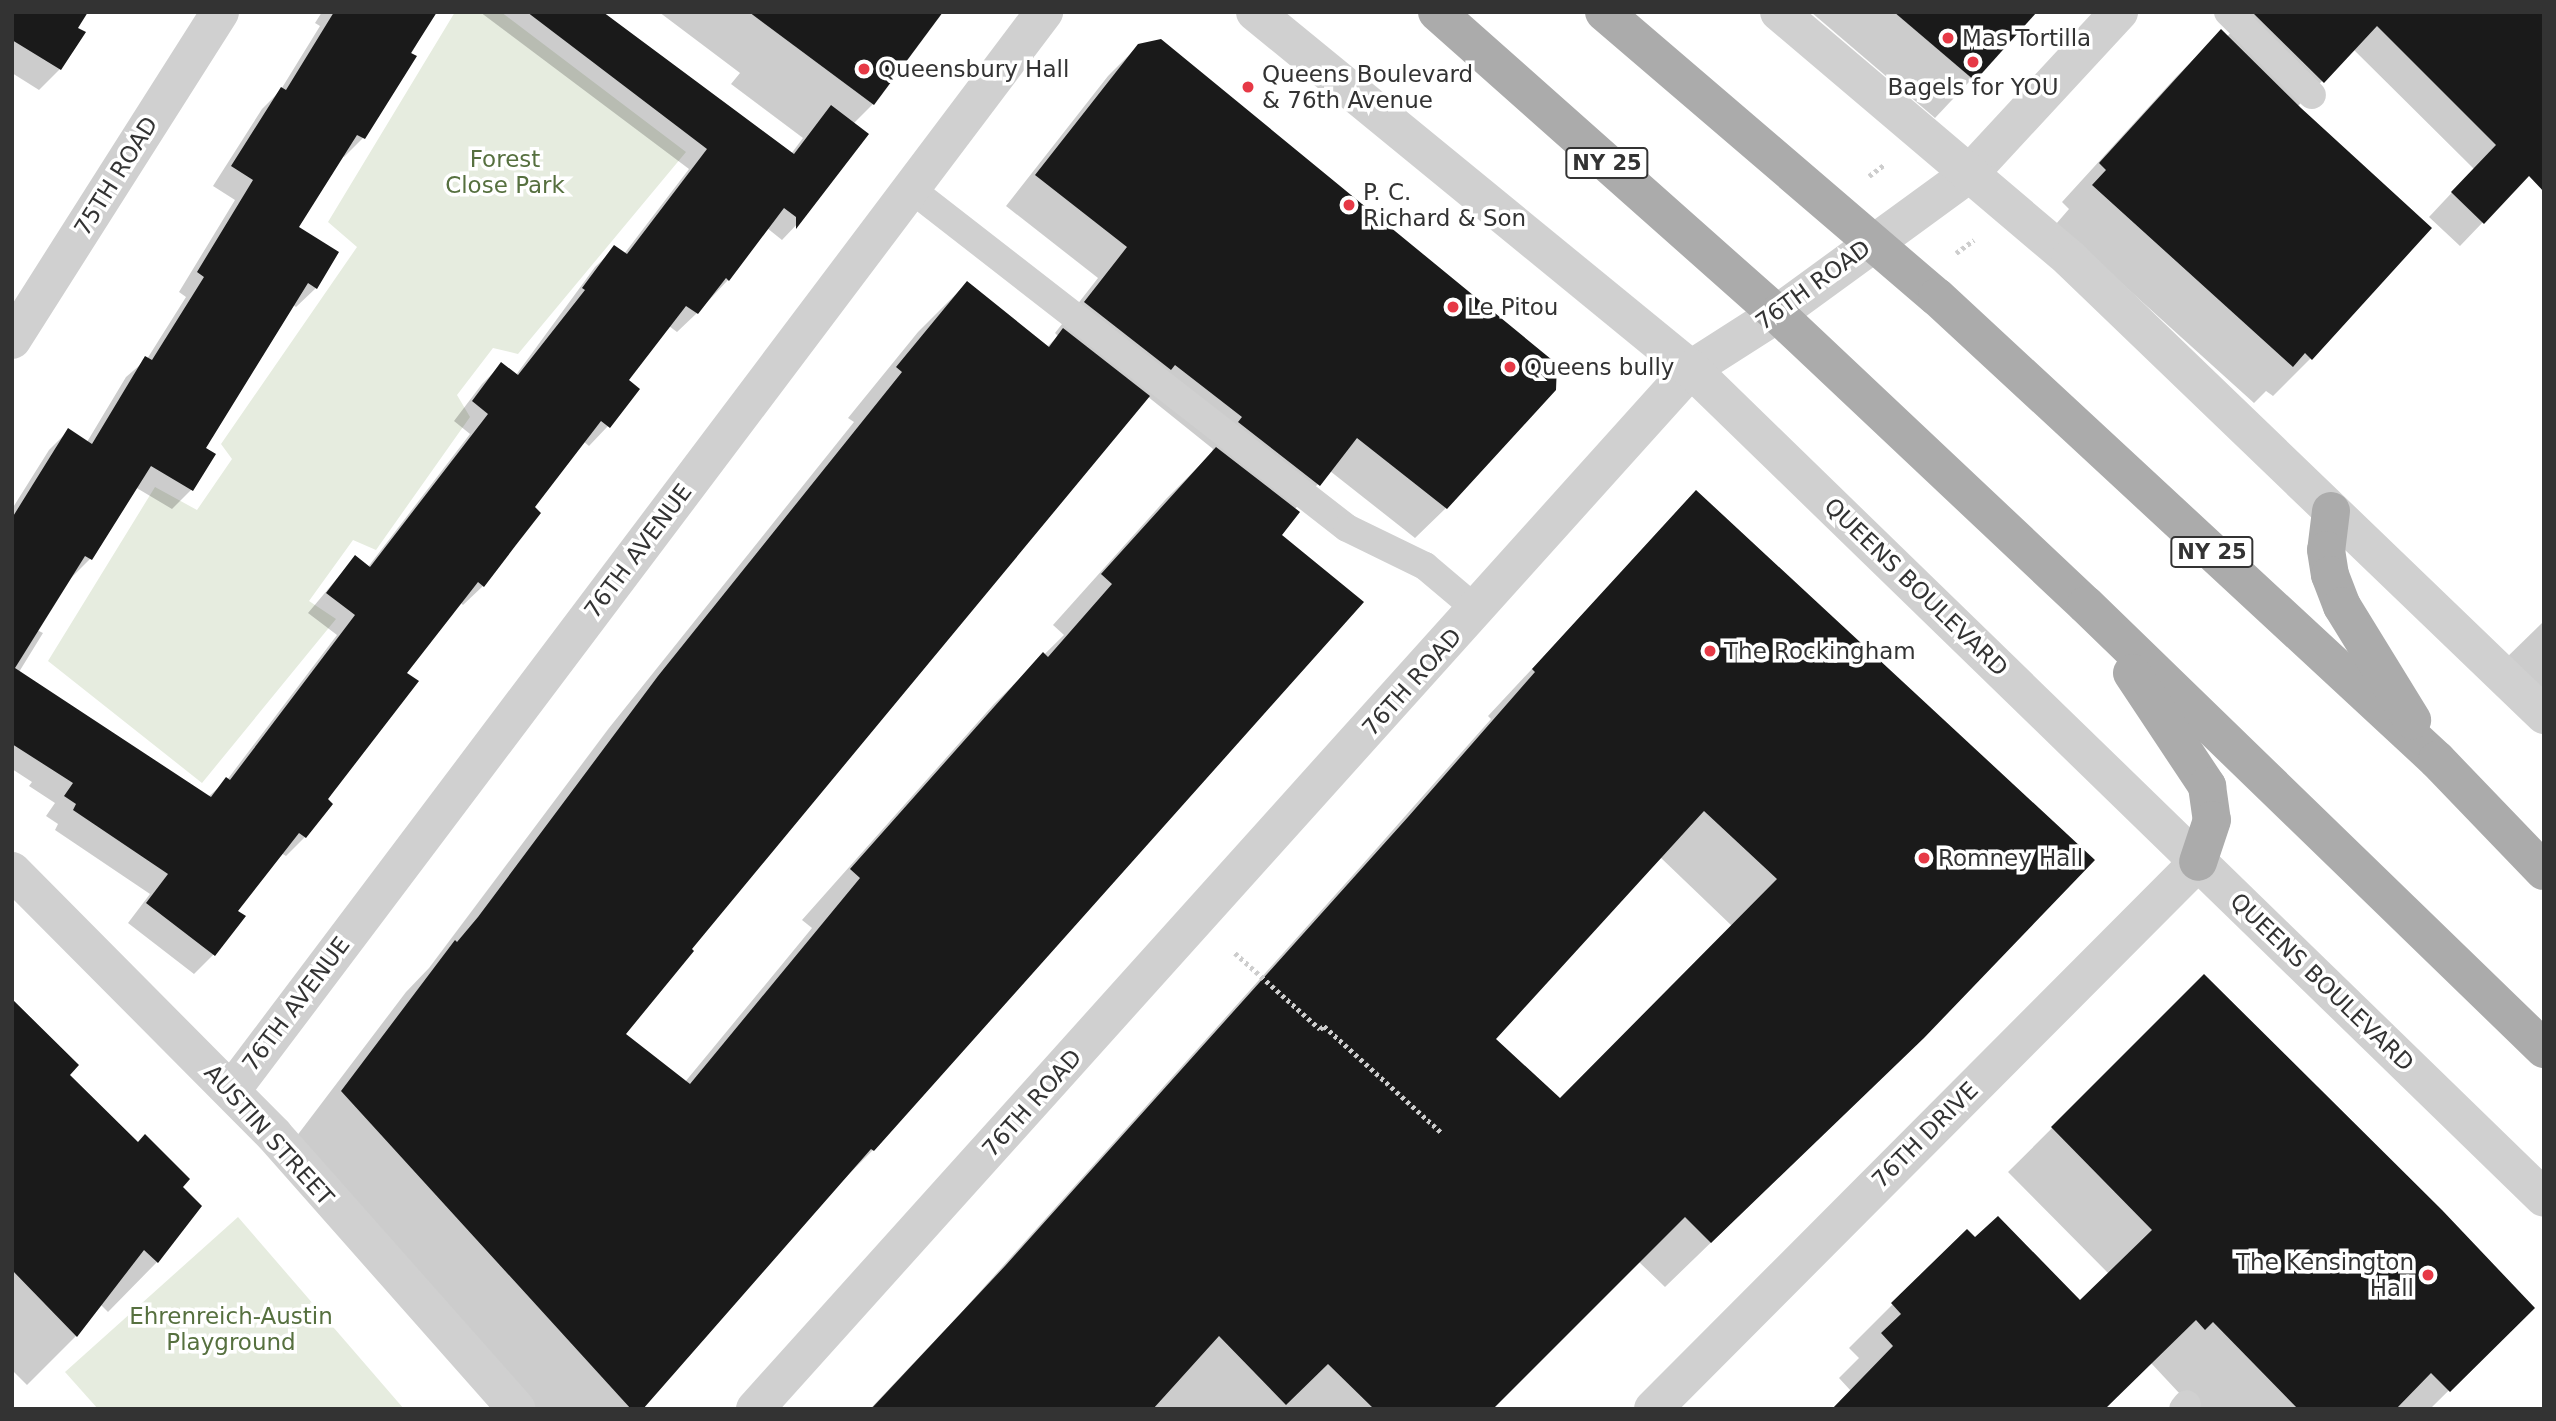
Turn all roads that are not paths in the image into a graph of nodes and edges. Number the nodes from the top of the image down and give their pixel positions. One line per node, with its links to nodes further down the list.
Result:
1 (220, 12): 14 (street, 75TH ROAD)
2 (1044, 12): 11 (street, 76TH AVENUE)
3 (1255, 12): 15 (street, QUEENS BOULEVARD)
4 (1437, 12): 13 (main road, NY 25)
5 (1604, 12): 12 (main road, NY 25)
6 (1779, 12): 10 (street)
7 (2119, 12): 10 (street, 76TH ROAD)
8 (2228, 12): 9 (lane)
9 (2312, 95)
10 (1969, 174): 12 (street, 76TH ROAD); 16 (street)
11 (911, 189): 18 (lane); 25 (street, 76TH AVENUE)
12 (1874, 240): 13 (street, 76TH ROAD); 20 (main road, NY 25)
13 (1777, 313): 15 (street, 76TH ROAD); 17 (main road, NY 25)
14 (12, 340)
15 (1691, 369): 18 (street, 76TH ROAD); 21 (street, QUEENS BOULEVARD)
16 (2331, 511): 19 (street); 20 (main road)
17 (2086, 605): 21 (main road); 24 (main road, NY 25)
18 (1477, 610): 28 (street, 76TH ROAD)
19 (2544, 715)
20 (2437, 760): 23 (main road, NY 25)
21 (2198, 862): 26 (street, QUEENS BOULEVARD); 29 (street, 76TH DRIVE)
22 (12, 871): 25 (street, AUSTIN STREET)
23 (2544, 871)
24 (2544, 1049)
25 (232, 1090): 27 (street, AUSTIN STREET)
26 (2544, 1198)
27 (516, 1409)
28 (755, 1409)
29 (1653, 1409)

